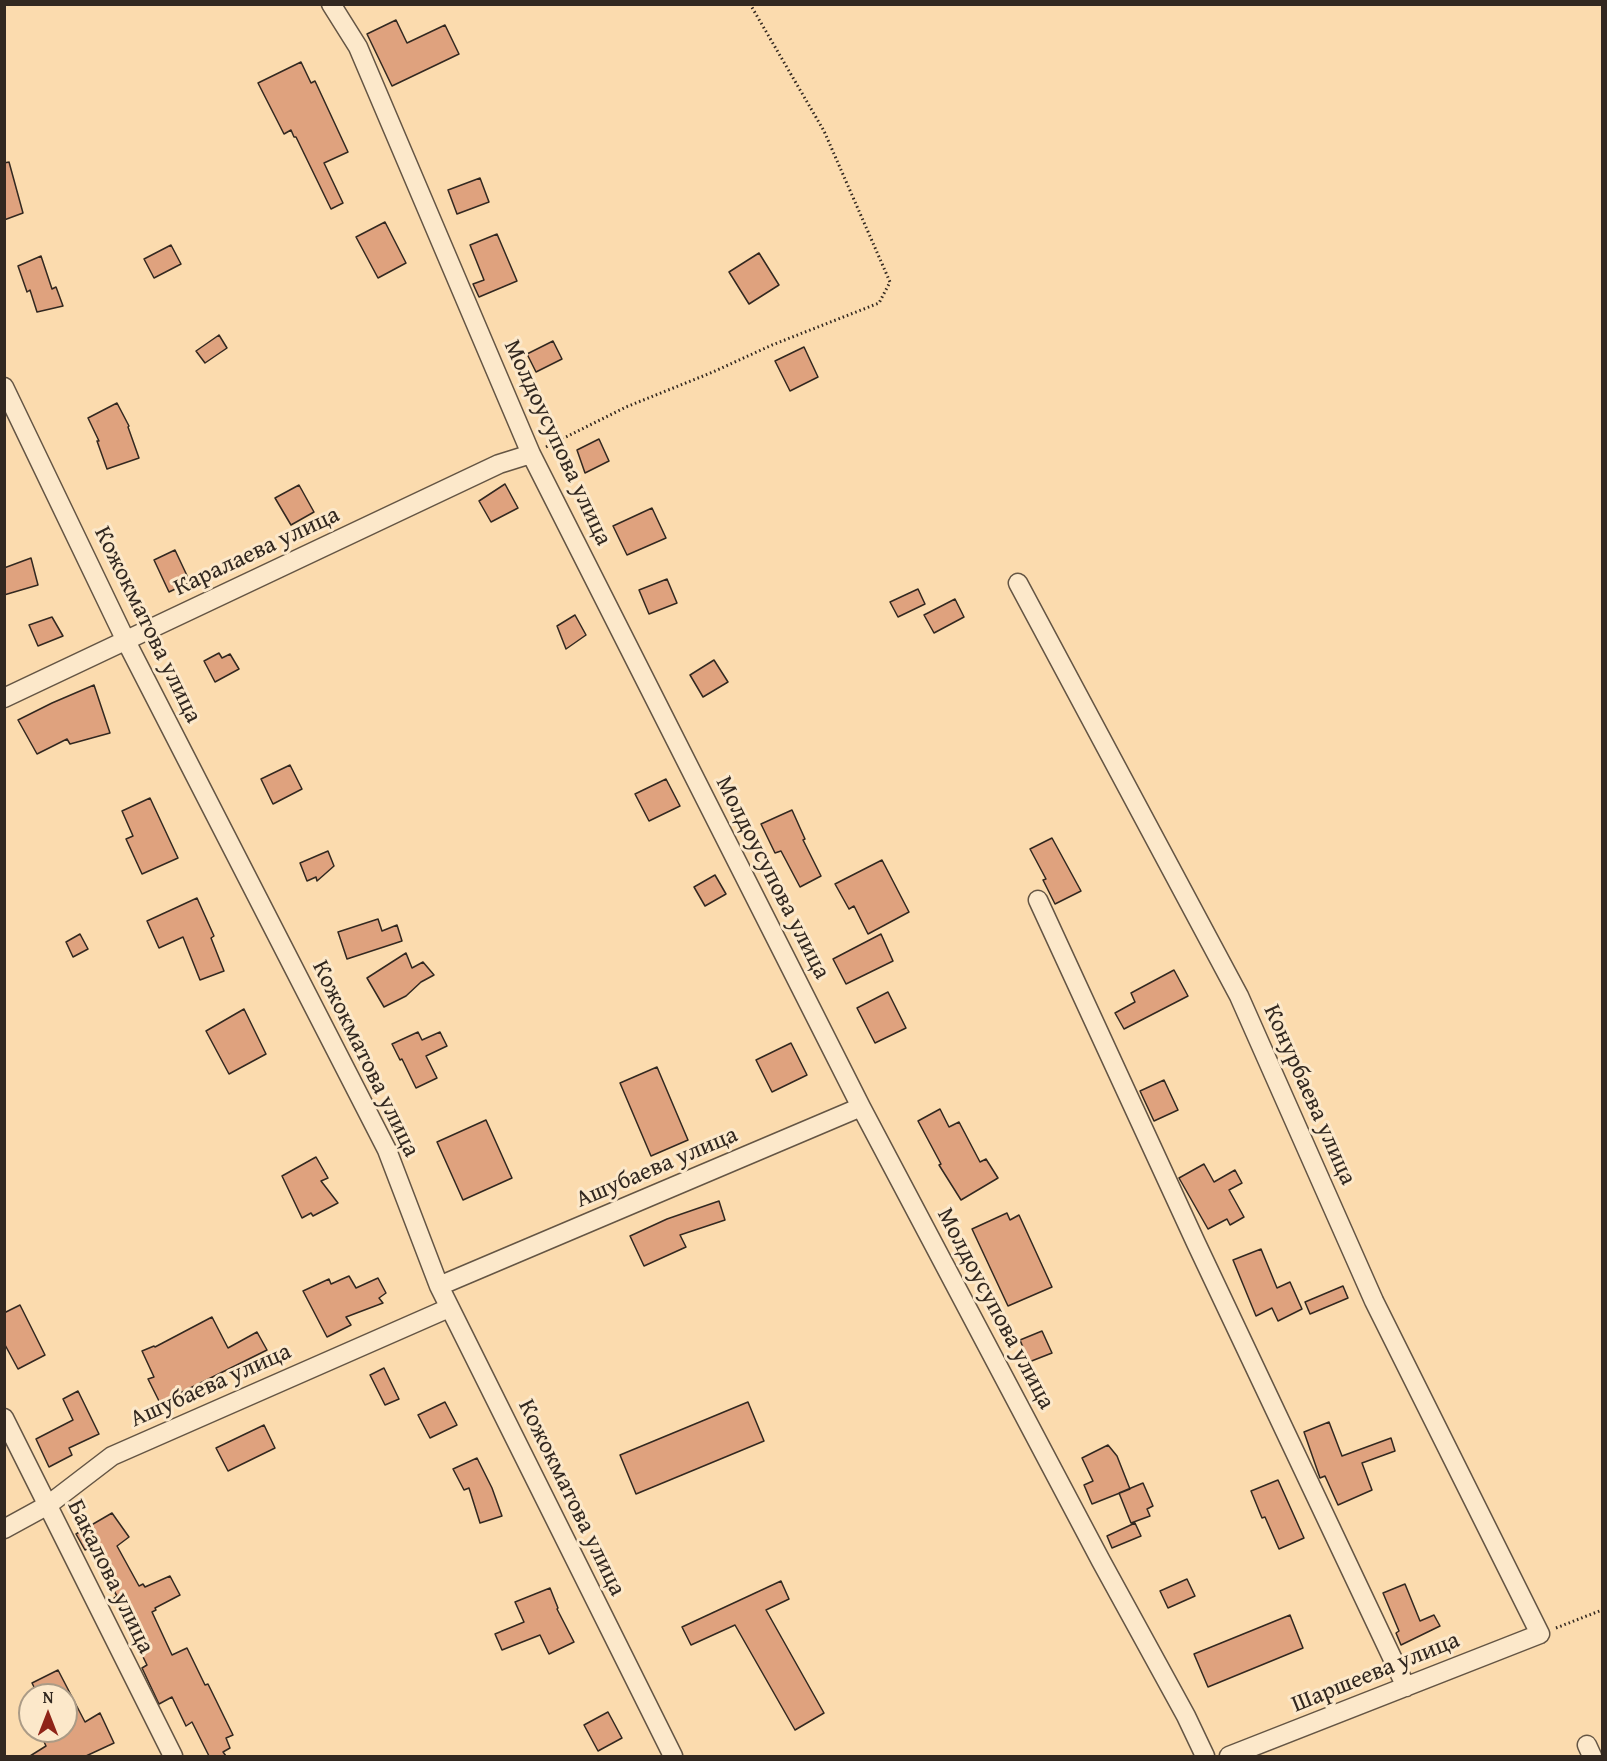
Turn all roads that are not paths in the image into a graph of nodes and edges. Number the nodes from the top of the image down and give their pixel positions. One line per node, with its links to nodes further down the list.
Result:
1 (331, 4): 3 (street, Молдоусупова улица)
2 (4, 387): 5 (street, Кожокматова улица)
3 (531, 454): 5 (street, Каралаева улица); 8 (street, Молдоусупова улица)
4 (1018, 583): 14 (street, Конурбаева улица)
5 (126, 640): 6 (street, Каралаева улица); 9 (street, Кожокматова улица)
6 (4, 698)
7 (1038, 900): 15 (street)
8 (861, 1107): 9 (street, Ашубаева улица); 18 (street, Молдоусупова улица)
9 (439, 1286): 10 (street, Кожокматова улица)
10 (449, 1308): 12 (street, Ашубаева улица); 17 (street, Кожокматова улица)
11 (4, 1418): 12 (street, Бакалова улица)
12 (48, 1505): 13 (street, Ашубаева улица); 16 (street, Бакалова улица)
13 (4, 1529)
14 (1540, 1634): 15 (street, Шаршеева улица)
15 (1406, 1687): 19 (street, Шаршеева улица)
16 (173, 1756)
17 (673, 1756)
18 (1205, 1756)
19 (1229, 1756)

